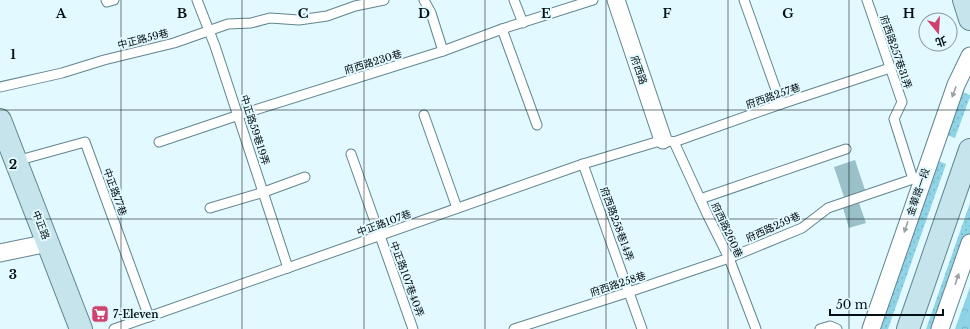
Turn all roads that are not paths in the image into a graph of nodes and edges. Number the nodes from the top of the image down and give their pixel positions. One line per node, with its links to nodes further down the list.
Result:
1 (106, 0): 2 (lane)
2 (114, 0)
3 (197, 0): 15 (lane, 中正路59巷19弄)
4 (384, 0): 15 (lane, 中正路59巷)
5 (424, 0): 16 (lane)
6 (514, 0): 13 (lane)
7 (593, 0): 13 (lane, 府西路230巷)
8 (616, 0): 25 (street, 府西路)
9 (744, 0): 20 (lane)
10 (867, 0): 18 (lane, 府西路257巷31弄)
11 (964, 0): 12 (street)
12 (970, 19)
13 (523, 23): 14 (lane, 府西路230巷)
14 (502, 29): 16 (lane, 府西路230巷); 24 (lane)
15 (208, 31): 19 (lane, 中正路59巷); 21 (lane, 中正路59巷19弄)
16 (443, 51): 21 (lane, 府西路230巷)
17 (970, 56): 54 (street, 金華路一段, one-way to 54)
18 (890, 68): 20 (lane, 府西路257巷); 33 (lane, 府西路257巷31弄)
19 (0, 87)
20 (781, 104): 25 (lane, 府西路257巷)
21 (239, 115): 26 (lane, 府西路230巷); 34 (lane, 中正路59巷19弄)
22 (424, 115): 37 (lane)
23 (0, 120): 30 (street, 中正路)
24 (537, 125)
25 (668, 141): 31 (lane, 中正路107巷); 35 (lane, 府西路260巷)
26 (159, 142)
27 (846, 149): 35 (lane)
28 (970, 150): 55 (street)
29 (351, 154): 38 (lane, 中正路107巷40弄)
30 (16, 161): 39 (street, 中正路); 45 (lane, 中正路77巷)
31 (583, 164): 37 (lane, 中正路107巷); 44 (lane, 府西路258巷14弄)
32 (304, 177): 34 (lane)
33 (913, 179): 42 (lane, 府西路259巷)
34 (264, 192): 36 (lane); 43 (lane, 中正路59巷19弄)
35 (700, 199): 42 (lane, 府西路260巷)
36 (210, 208)
37 (457, 208): 38 (lane, 中正路107巷)
38 (380, 236): 43 (lane, 中正路107巷); 48 (lane, 中正路107巷40弄)
39 (48, 243): 41 (street); 46 (street, 中正路)
40 (970, 243): 56 (street, one-way to 40)
41 (0, 253)
42 (729, 258): 44 (lane, 府西路258巷); 51 (lane, 府西路260巷)
43 (288, 268): 45 (lane, 中正路107巷)
44 (629, 292): 49 (lane, 府西路258巷); 50 (lane)
45 (150, 317): 47 (lane, 中正路107巷)
46 (81, 329)
47 (114, 329)
48 (413, 329)
49 (514, 329)
50 (642, 329)
51 (756, 329)
52 (820, 329): 53 (lane)
53 (837, 329)
54 (871, 329)
55 (908, 329)
56 (940, 329)

